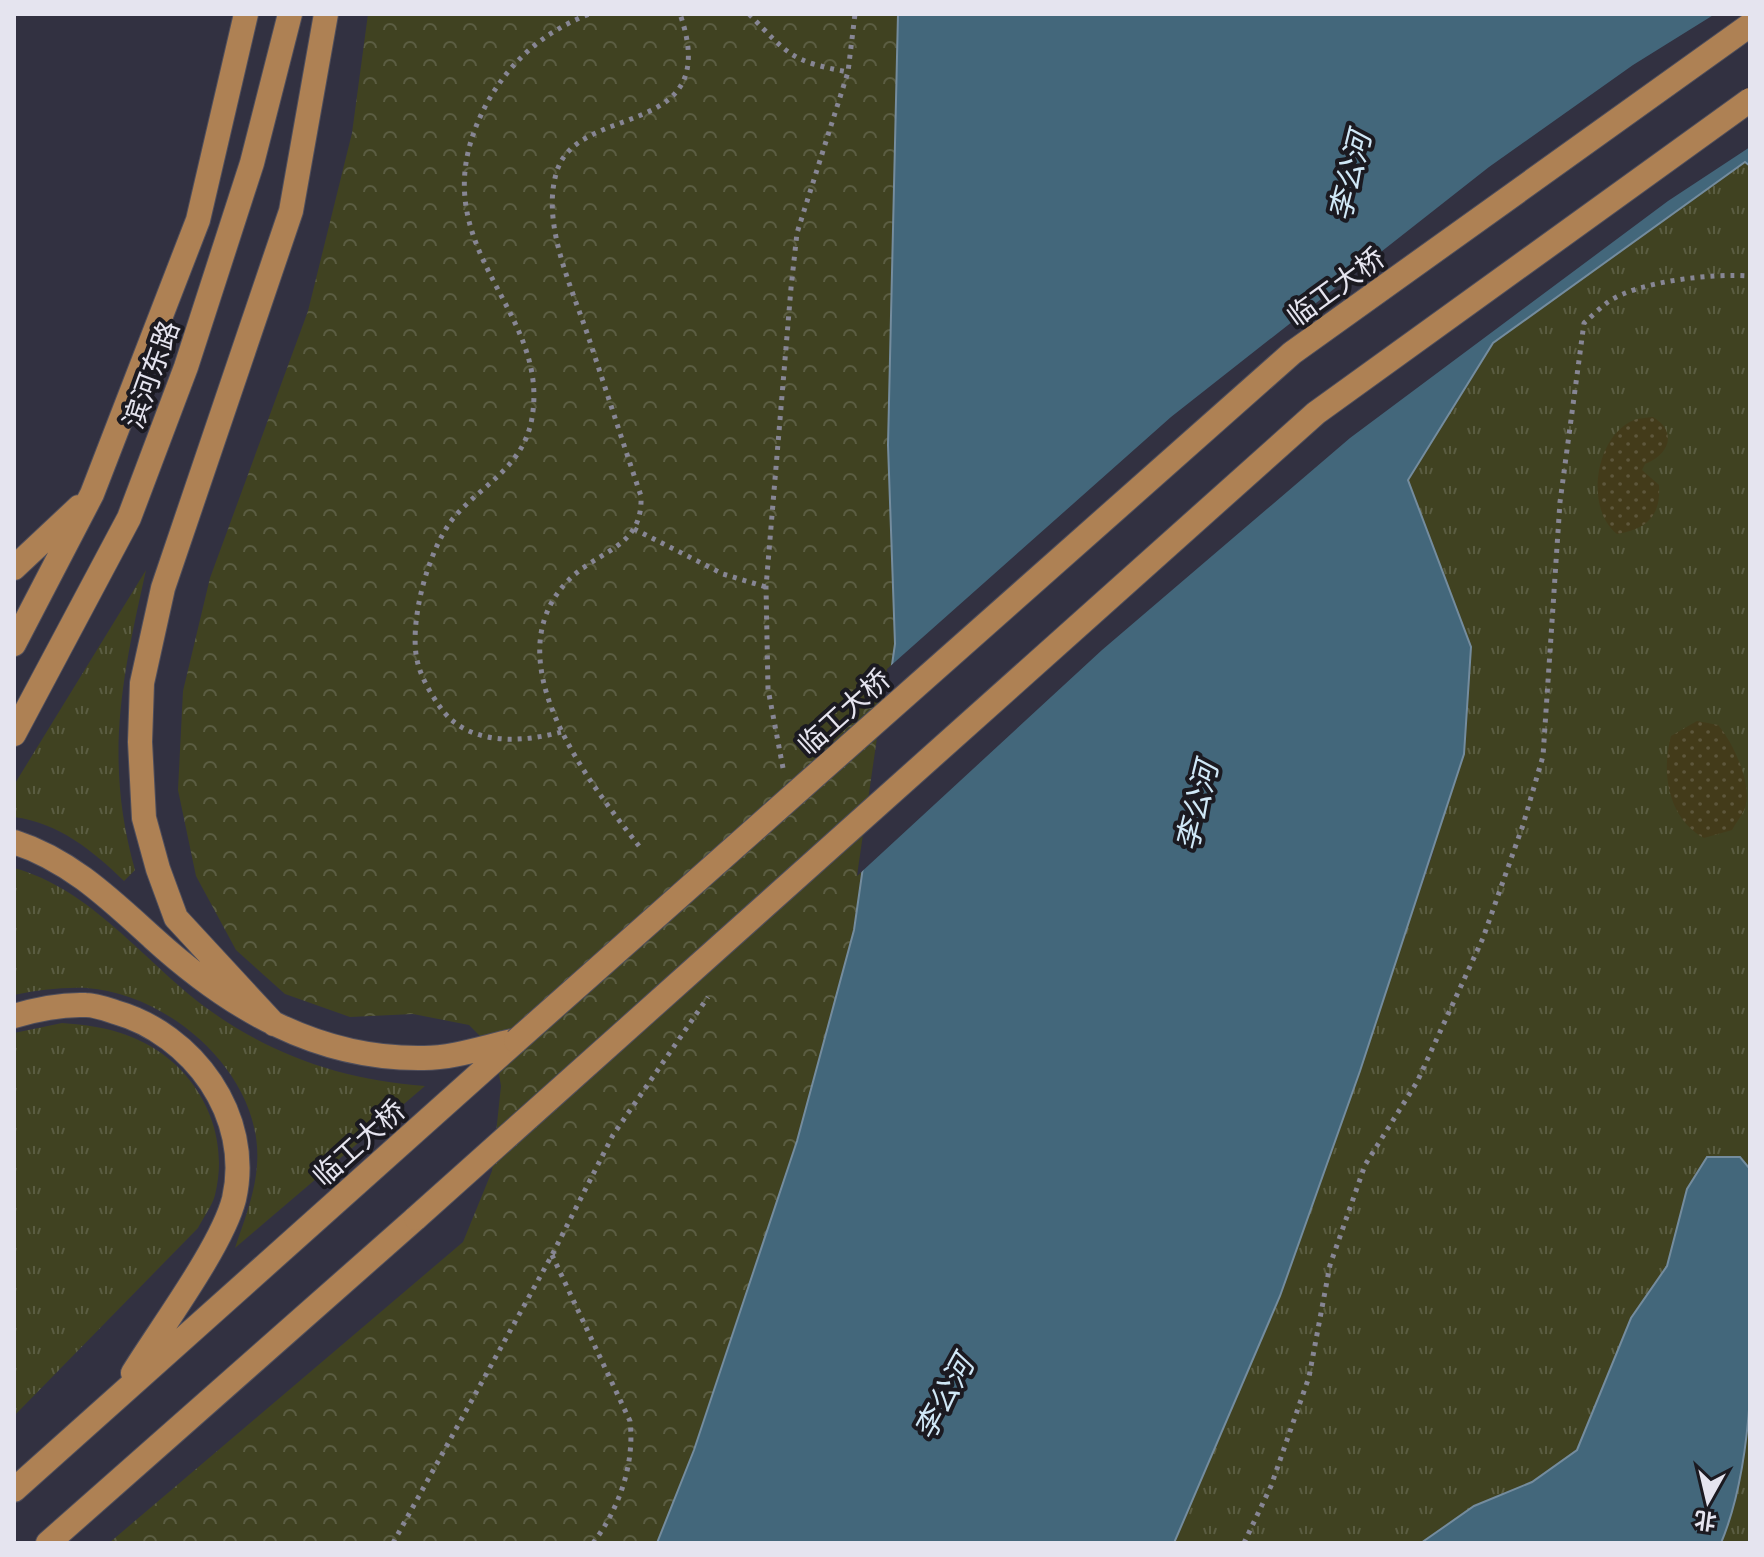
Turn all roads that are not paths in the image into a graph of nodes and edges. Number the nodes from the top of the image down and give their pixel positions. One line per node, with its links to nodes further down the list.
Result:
1 (246, 14): 6 (main road, 滨河东路)
2 (290, 14): 9 (main road, 滨河东路)
3 (326, 14): 12 (main road)
4 (1750, 25): 13 (main road, 临工大桥, bridge)
5 (1750, 100): 16 (main road, bridge)
6 (92, 494): 7 (main road); 8 (main road, 滨河东路)
7 (14, 568)
8 (14, 644)
9 (14, 734)
10 (14, 842): 12 (main road)
11 (14, 1016): 14 (main road)
12 (274, 1024): 13 (main road)
13 (516, 1041): 14 (main road, 临工大桥)
14 (117, 1398): 15 (main road, 临工大桥)
15 (14, 1490)
16 (48, 1543)

